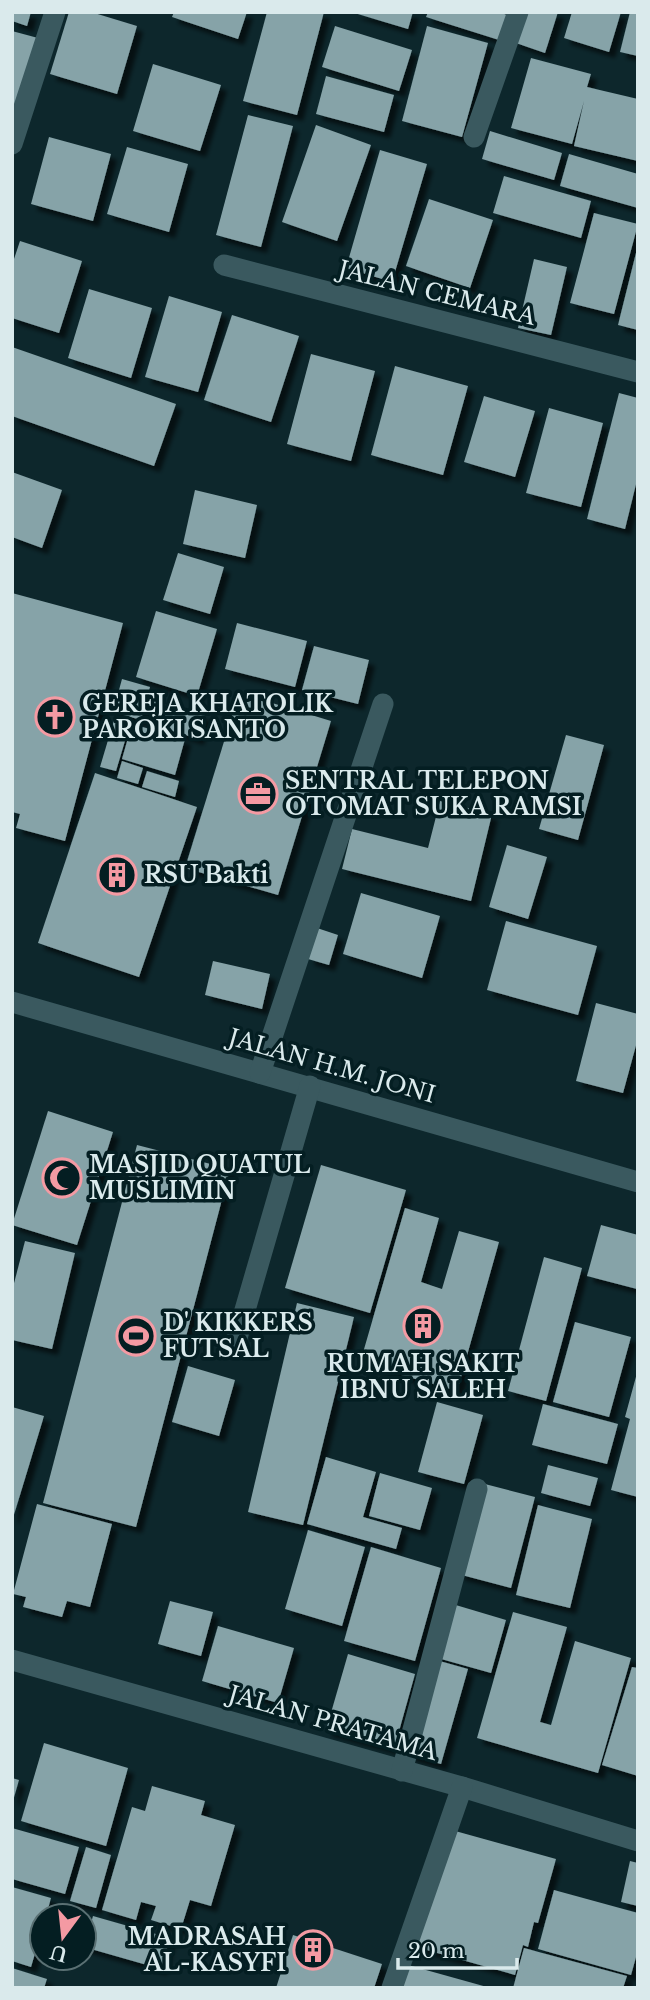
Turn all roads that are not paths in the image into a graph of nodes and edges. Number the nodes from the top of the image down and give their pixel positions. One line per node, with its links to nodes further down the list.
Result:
1 (55, 12): 4 (street)
2 (518, 12): 3 (street)
3 (474, 138)
4 (12, 144)
5 (224, 265): 6 (street, JALAN CEMARA)
6 (638, 372)
7 (383, 704): 9 (street)
8 (12, 1002): 9 (street, JALAN H.M. JONI)
9 (260, 1073): 10 (street, JALAN H.M. JONI)
10 (310, 1086): 11 (street, JALAN H.M. JONI); 12 (street)
11 (638, 1182)
12 (236, 1341)
13 (477, 1489): 15 (street)
14 (12, 1660): 15 (street, JALAN PRATAMA)
15 (402, 1771): 16 (street, JALAN PRATAMA)
16 (462, 1787): 17 (street, JALAN PRATAMA); 18 (street)
17 (638, 1841)
18 (392, 1988)

